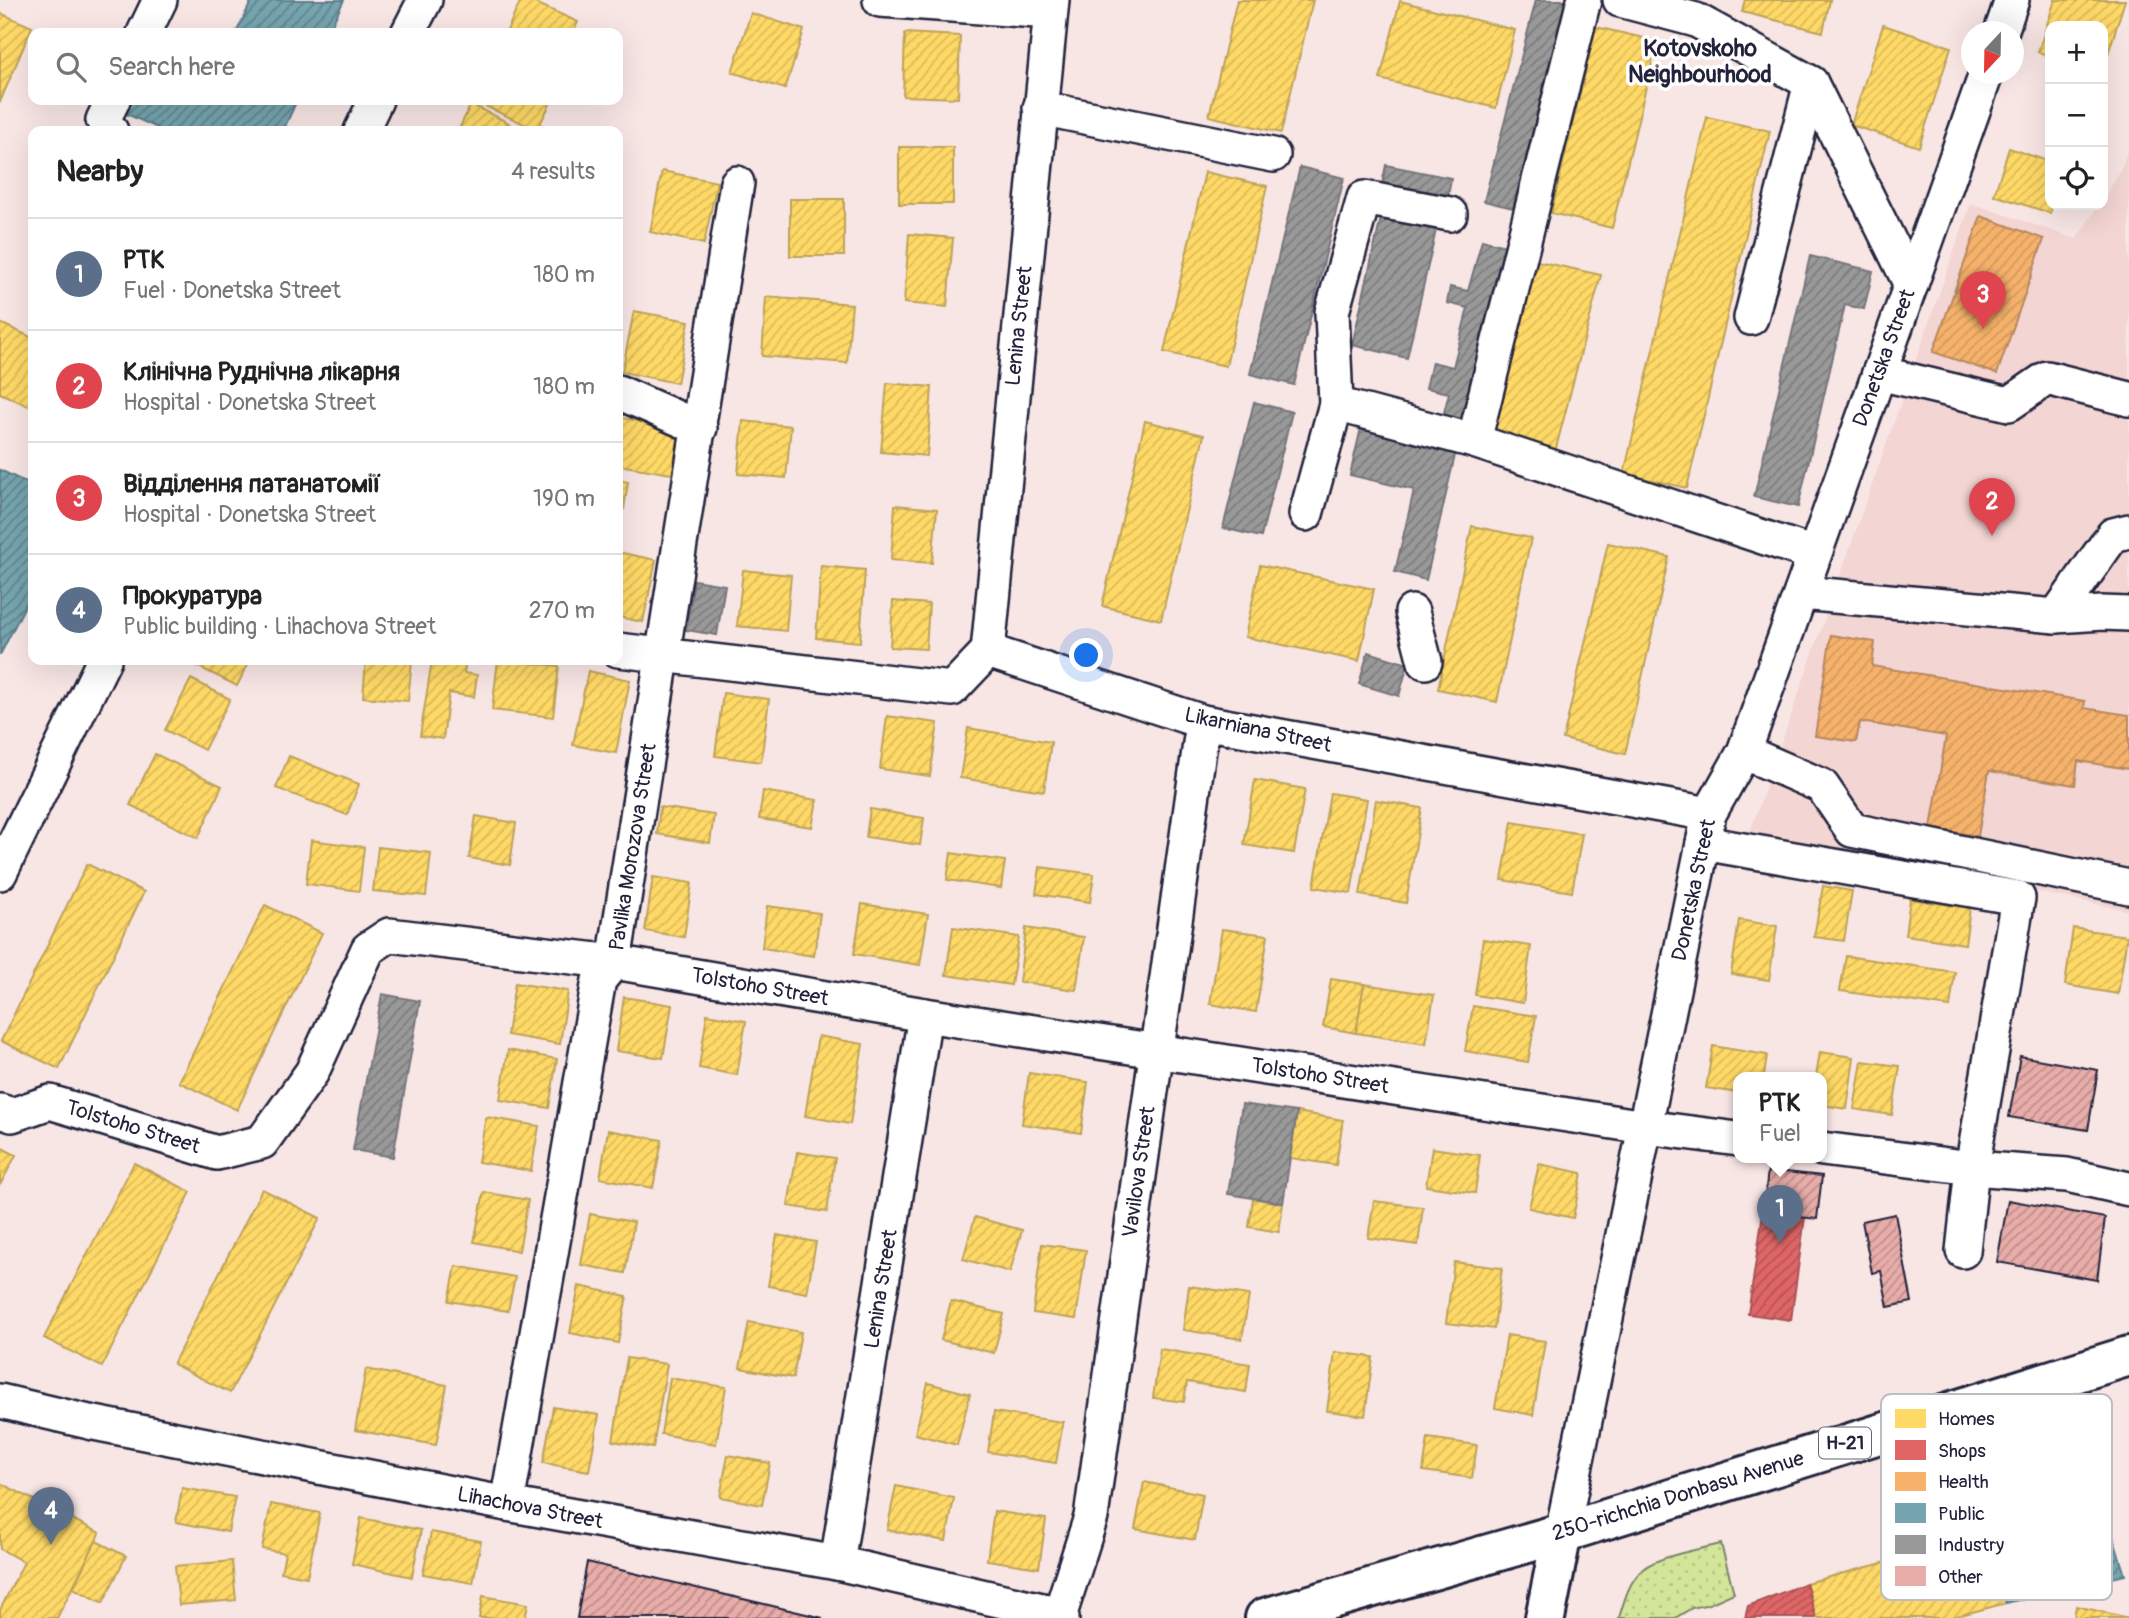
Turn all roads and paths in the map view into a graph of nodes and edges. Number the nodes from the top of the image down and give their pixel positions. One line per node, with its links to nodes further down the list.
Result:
1 (160, 0): 10 (street)
2 (425, 0): 11 (street)
3 (880, 0): 7 (street)
4 (1584, 0): 29 (street)
5 (1620, 0): 8 (street)
6 (2012, 0): 9 (street)
7 (1051, 6): 16 (street, Lenina Street)
8 (1716, 15): 12 (street)
9 (2005, 21)
10 (146, 28)
11 (411, 28)
12 (1811, 83): 22 (street); 23 (street)
13 (1982, 84): 22 (street, Donetska Street)
14 (110, 105): 17 (street)
15 (374, 105): 18 (street)
16 (1040, 108): 19 (street); 38 (street, Lenina Street)
17 (107, 126)
18 (363, 126)
19 (1273, 155)
20 (737, 183): 28 (street, Pavlika Morozova Street)
21 (1450, 214): 27 (street)
22 (1910, 285): 24 (street, Donetska Street)
23 (1751, 318)
24 (1879, 373): 26 (street); 32 (street, Donetska Street)
25 (623, 394): 28 (street)
26 (2129, 399)
27 (1336, 404): 29 (street); 30 (street)
28 (700, 428): 39 (street, Pavlika Morozova Street)
29 (1474, 441): 32 (street)
30 (1306, 513)
31 (2129, 531): 36 (street)
32 (1814, 554): 33 (street, Donetska Street)
33 (1801, 593): 36 (street); 43 (street, Donetska Street)
34 (1412, 612): 40 (street)
35 (2129, 614): 36 (street)
36 (2056, 616)
37 (623, 651): 39 (street)
38 (988, 652): 39 (street); 42 (street, Likarniana Street)
39 (664, 656): 47 (street, Pavlika Morozova Street)
40 (1425, 662)
41 (102, 665): 45 (street)
42 (1203, 722): 44 (street, Likarniana Street); 49 (street, Vavilova Street)
43 (1744, 752): 44 (street, Donetska Street); 46 (street)
44 (1706, 828): 51 (street, Donetska Street); 54 (street, Likarniana Street)
45 (0, 873)
46 (2129, 887)
47 (614, 962): 48 (street, Tolstoho Street); 50 (street, Tolstoho Street); 61 (street, Pavlika Morozova Street)
48 (925, 1015): 49 (street, Tolstoho Street); 63 (street, Lenina Street)
49 (1156, 1050): 51 (street, Tolstoho Street); 64 (street, Vavilova Street)
50 (0, 1111)
51 (1645, 1127): 52 (street, Tolstoho Street); 62 (street, Donetska Street)
52 (1733, 1138)
53 (1827, 1150): 54 (street)
54 (1972, 1168): 55 (street); 56 (street)
55 (2129, 1189)
56 (1962, 1251)
57 (2129, 1356): 58 (main road, 250-richchia Donbasu Avenue / Н-21)
58 (2007, 1394)
59 (0, 1401): 61 (street, Lihachova Street)
60 (1881, 1433): 62 (main road, 250-richchia Donbasu Avenue / Н-21)
61 (507, 1504): 63 (street, Lihachova Street)
62 (1562, 1533): 65 (main road, 250-richchia Donbasu Avenue / Н-21); 66 (main road, Donetska Street)
63 (836, 1563): 64 (street, Lihachova Street)
64 (1061, 1616)
65 (1265, 1618)
66 (1545, 1618)

